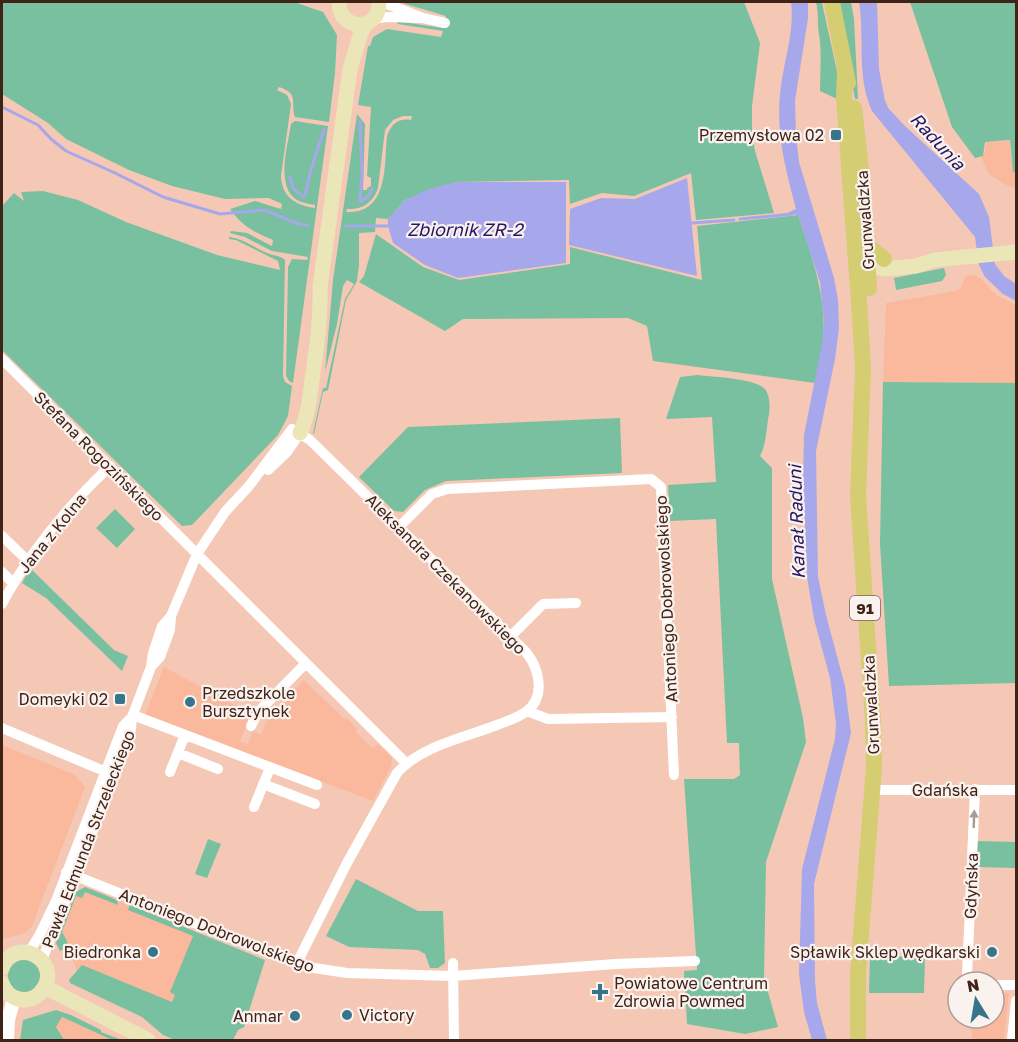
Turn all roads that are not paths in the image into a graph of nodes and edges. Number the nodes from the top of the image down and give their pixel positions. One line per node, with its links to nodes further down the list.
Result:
1 (327, 2): 4 (street)
2 (381, 2): 5 (street); 6 (main road, Pawła Edmunda Strzeleckiego)
3 (832, 2): 9 (main road, Grunwaldzka / 91)
4 (342, 11): 6 (main road); 8 (main road, Pawła Edmunda Strzeleckiego)
5 (423, 18): 6 (street); 7 (street)
6 (370, 21): 8 (main road, Pawła Edmunda Strzeleckiego)
7 (444, 23)
8 (350, 69): 16 (main road, Pawła Edmunda Strzeleckiego)
9 (844, 73): 10 (main road, Grunwaldzka / 91); 14 (main road, Grunwaldzka / 91)
10 (868, 244): 12 (main road); 14 (main road, Grunwaldzka / 91)
11 (1011, 252): 13 (main road)
12 (884, 259): 13 (main road); 14 (main road)
13 (934, 260): 14 (main road)
14 (862, 267): 44 (main road, Grunwaldzka / 91)
15 (2, 359): 17 (street, Stefana Rogozińskiego)
16 (296, 431): 18 (street, Aleksandra Czekanowskiego); 20 (street, Pawła Edmunda Strzeleckiego)
17 (110, 466): 20 (street, Stefana Rogozińskiego); 21 (street, Jana z Kolna)
18 (399, 527): 26 (street, Aleksandra Czekanowskiego); 30 (street, Antoniego Dobrowolskiego)
19 (2, 536): 21 (street)
20 (197, 554): 27 (street, Stefana Rogozińskiego); 29 (street, Pawła Edmunda Strzeleckiego)
21 (27, 560): 23 (street, Jana z Kolna)
22 (2, 572): 23 (street)
23 (13, 583): 25 (street, Jana z Kolna)
24 (576, 603): 26 (street)
25 (2, 604)
26 (510, 637): 28 (street, Aleksandra Czekanowskiego)
27 (306, 663): 31 (street); 35 (street, Stefana Rogozińskiego)
28 (527, 711): 30 (street); 35 (street)
29 (132, 716): 33 (street); 39 (street, Pawła Edmunda Strzeleckiego)
30 (672, 717): 40 (street, Antoniego Dobrowolskiego)
31 (251, 726)
32 (2, 728): 39 (street)
33 (185, 735): 34 (street); 36 (street)
34 (178, 753): 37 (street); 38 (street)
35 (406, 763): 51 (street)
36 (270, 768): 41 (street); 42 (street)
37 (218, 769)
38 (170, 772)
39 (110, 773): 48 (street, Pawła Edmunda Strzeleckiego)
40 (674, 775)
41 (263, 784): 46 (street); 47 (street)
42 (317, 785)
43 (975, 789): 44 (street, Gdańska); 45 (street, Gdańska); 54 (street, Gdyńska, one-way to 43)
44 (873, 790): 63 (main road, Grunwaldzka / 91)
45 (1017, 790)
46 (315, 804)
47 (254, 807)
48 (70, 874): 49 (street, Pawła Edmunda Strzeleckiego); 51 (street, Antoniego Dobrowolskiego)
49 (35, 956): 53 (main road); 57 (main road)
50 (695, 961): 55 (street, Antoniego Dobrowolskiego)
51 (297, 963): 55 (street, Antoniego Dobrowolskiego)
52 (453, 963): 55 (street)
53 (2, 965)
54 (967, 970)
55 (453, 976): 62 (street)
56 (2, 983): 58 (main road)
57 (45, 987): 58 (main road); 61 (main road)
58 (14, 998): 60 (street)
59 (1017, 1001): 64 (street)
60 (7, 1041)
61 (148, 1041)
62 (454, 1041)
63 (858, 1041)
64 (1012, 1041)

